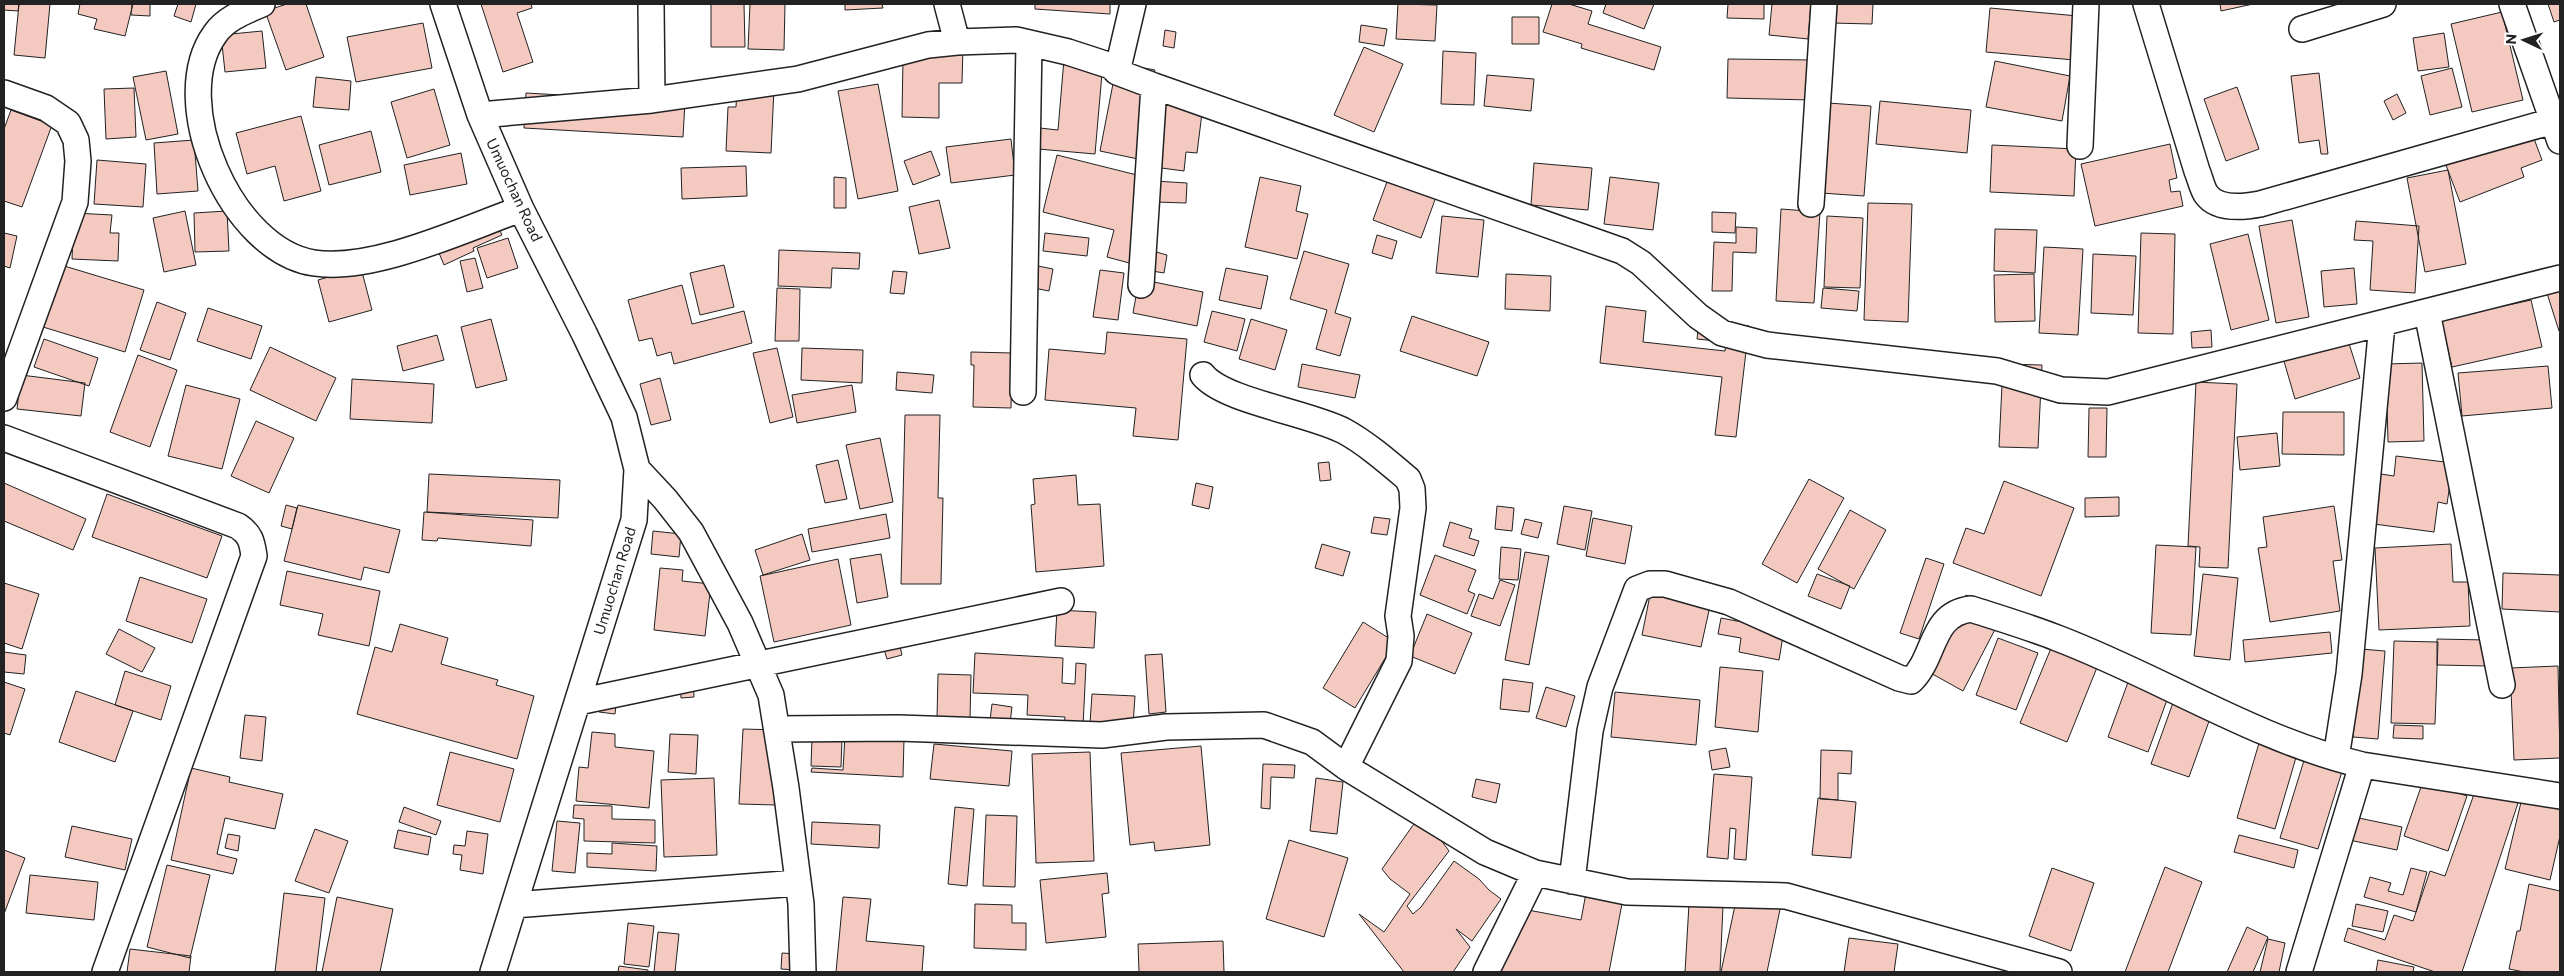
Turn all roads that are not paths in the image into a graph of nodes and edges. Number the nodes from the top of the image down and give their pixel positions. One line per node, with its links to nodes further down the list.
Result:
1 (262, 4): 22 (street)
2 (443, 4): 18 (street, Umuochan Road)
3 (650, 4): 17 (street)
4 (947, 4): 12 (street)
5 (1133, 4): 14 (street)
6 (1824, 4): 21 (street)
7 (2086, 4): 20 (street)
8 (2146, 4): 19 (street)
9 (2383, 4): 11 (street)
10 (2512, 4): 19 (street)
11 (2302, 29)
12 (957, 42): 13 (street); 17 (street)
13 (1029, 43): 14 (street); 28 (street)
14 (1117, 72): 15 (street)
15 (1154, 86): 24 (street); 26 (street)
16 (4, 93): 29 (street)
17 (652, 100): 18 (street)
18 (480, 115): 22 (street, Umuochan Road)
19 (2556, 131)
20 (2080, 146)
21 (1811, 204)
22 (521, 209): 31 (street, Umuochan Road)
23 (2560, 278): 25 (street)
24 (1141, 285)
25 (2427, 312): 26 (street); 34 (street)
26 (2382, 324): 37 (street)
27 (1203, 375): 39 (street)
28 (1023, 392)
29 (4, 398)
30 (4, 438): 46 (street)
31 (636, 469): 33 (street); 35 (street, Umuochan Road)
32 (1061, 601): 33 (street)
33 (759, 664): 35 (street); 36 (street)
34 (2502, 685)
35 (578, 702): 44 (street, Umuochan Road)
36 (777, 729): 39 (street); 43 (street)
37 (2336, 758): 38 (street); 42 (street)
38 (2362, 765): 40 (street); 51 (street)
39 (1346, 767): 41 (street)
40 (2560, 796)
41 (1535, 873): 42 (street); 49 (street)
42 (1572, 881): 45 (street)
43 (796, 882): 44 (street); 48 (street)
44 (514, 904): 47 (street, Umuochan Road)
45 (1986, 962): 50 (street)
46 (105, 972)
47 (493, 972)
48 (803, 972)
49 (1486, 972)
50 (2058, 972)
51 (2299, 972)

